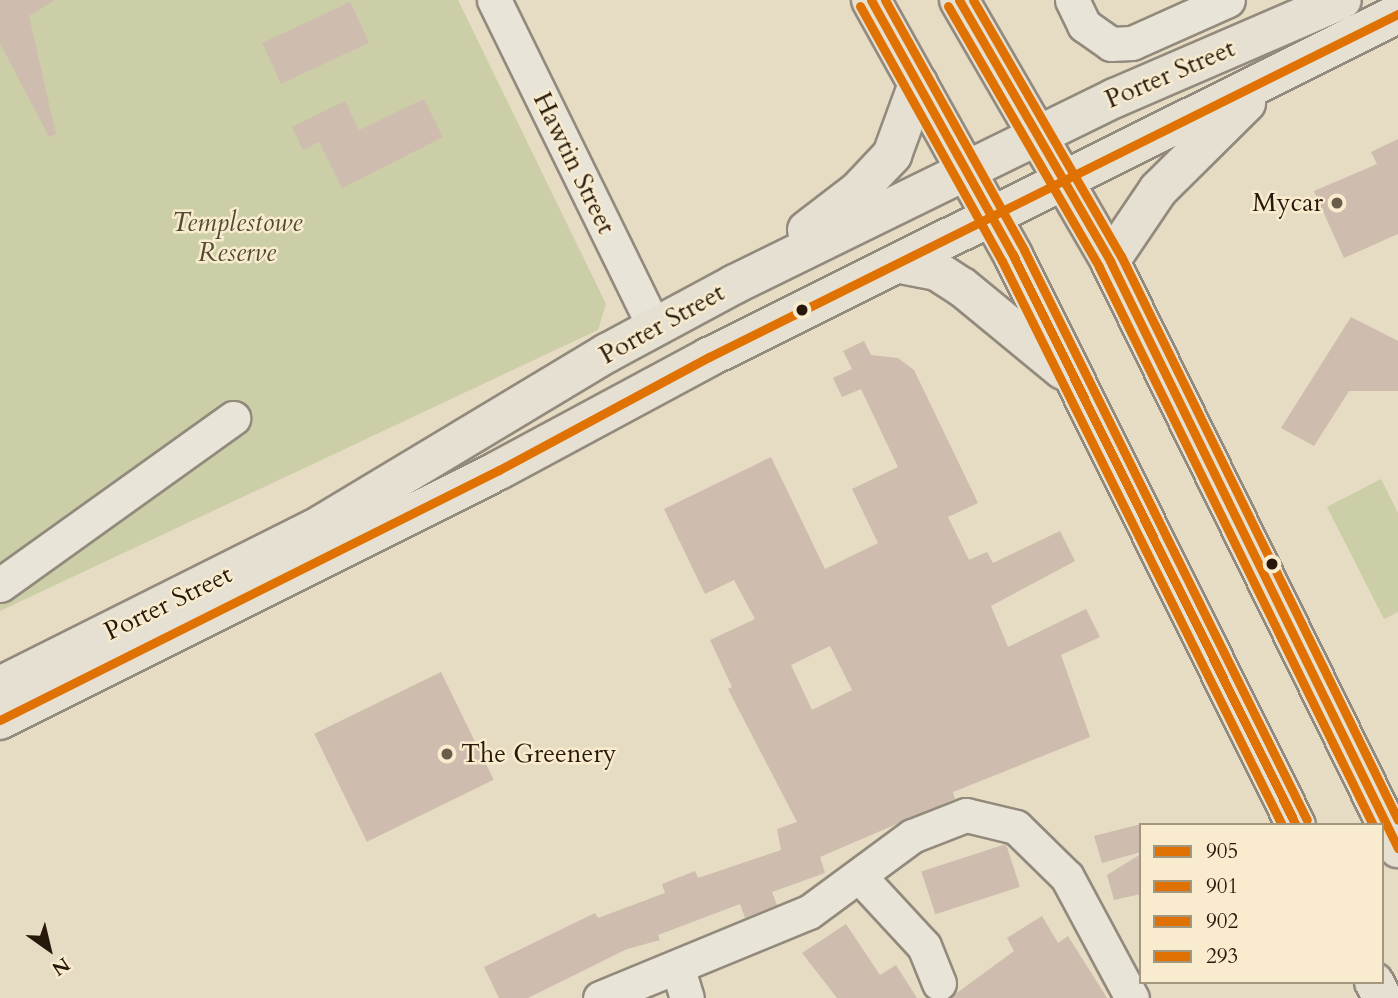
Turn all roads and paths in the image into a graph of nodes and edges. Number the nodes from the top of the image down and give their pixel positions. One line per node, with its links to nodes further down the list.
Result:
1 (494, 0): 17 (street, Hawtin Street)
2 (871, 0): 9 (main road)
3 (959, 0): 10 (main road)
4 (1072, 0): 5 (street)
5 (1228, 0)
6 (1342, 0): 10 (main road, Porter Street)
7 (1398, 14): 8 (main road, Porter Street)
8 (1269, 80): 12 (main road, Porter Street); 14 (main road)
9 (918, 84): 11 (main road); 16 (main road)
10 (1038, 134): 11 (main road, Porter Street); 12 (main road)
11 (967, 171): 13 (main road); 16 (main road, Porter Street)
12 (1066, 182): 13 (main road, Porter Street); 14 (main road)
13 (993, 218): 15 (main road, Porter Street); 18 (main road)
14 (1110, 261): 24 (main road)
15 (901, 264): 18 (main road); 22 (main road, Porter Street)
16 (735, 284): 17 (main road, Porter Street)
17 (654, 327): 21 (main road, Porter Street)
18 (1076, 380): 23 (main road)
19 (233, 418): 20 (street)
20 (0, 585)
21 (0, 686)
22 (0, 720)
23 (1295, 823)
24 (1398, 848)
25 (860, 877): 26 (street); 27 (street); 29 (street)
26 (939, 983)
27 (682, 984): 28 (street)
28 (600, 998)
29 (1132, 998)

